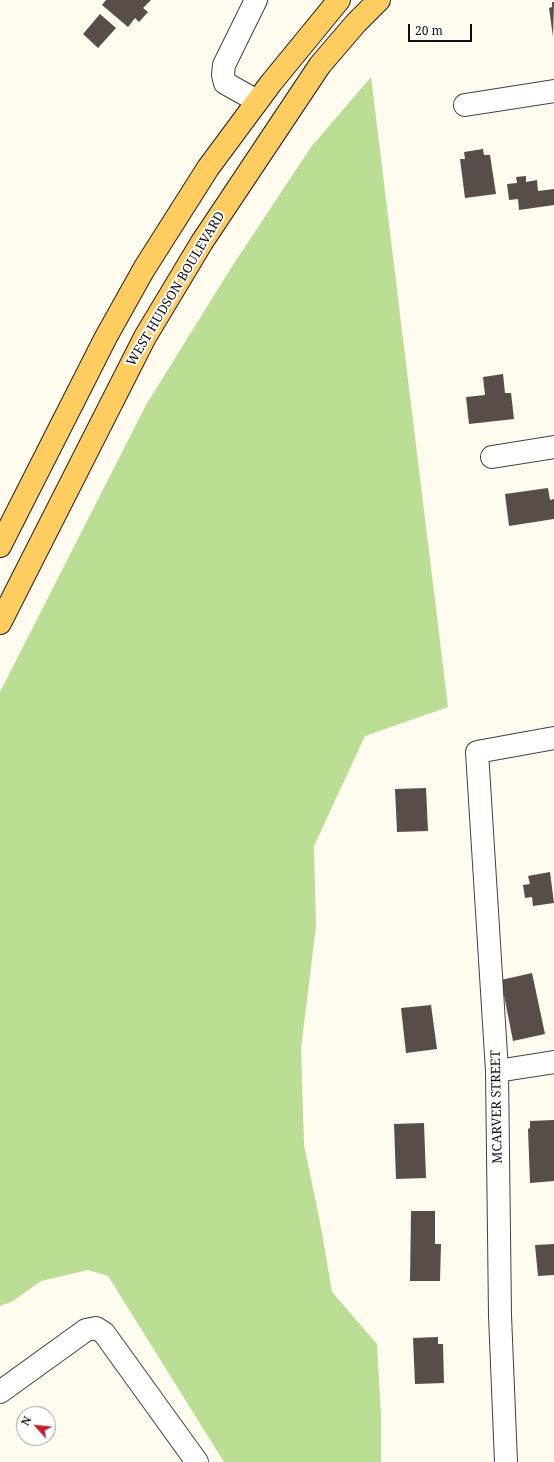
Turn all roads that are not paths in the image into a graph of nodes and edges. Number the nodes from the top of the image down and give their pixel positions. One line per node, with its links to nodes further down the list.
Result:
1 (256, 0): 5 (street)
2 (339, 0): 5 (main road)
3 (379, 0): 10 (main road, WEST HUDSON BOULEVARD)
4 (554, 91): 6 (street)
5 (257, 101): 9 (main road)
6 (465, 105)
7 (554, 447): 8 (street)
8 (492, 457)
9 (0, 546)
10 (0, 623)
11 (554, 738): 13 (street, MCARVER STREET)
12 (554, 1062): 13 (street)
13 (497, 1071): 16 (street, MCARVER STREET)
14 (0, 1392): 15 (street)
15 (197, 1462)
16 (506, 1462)

